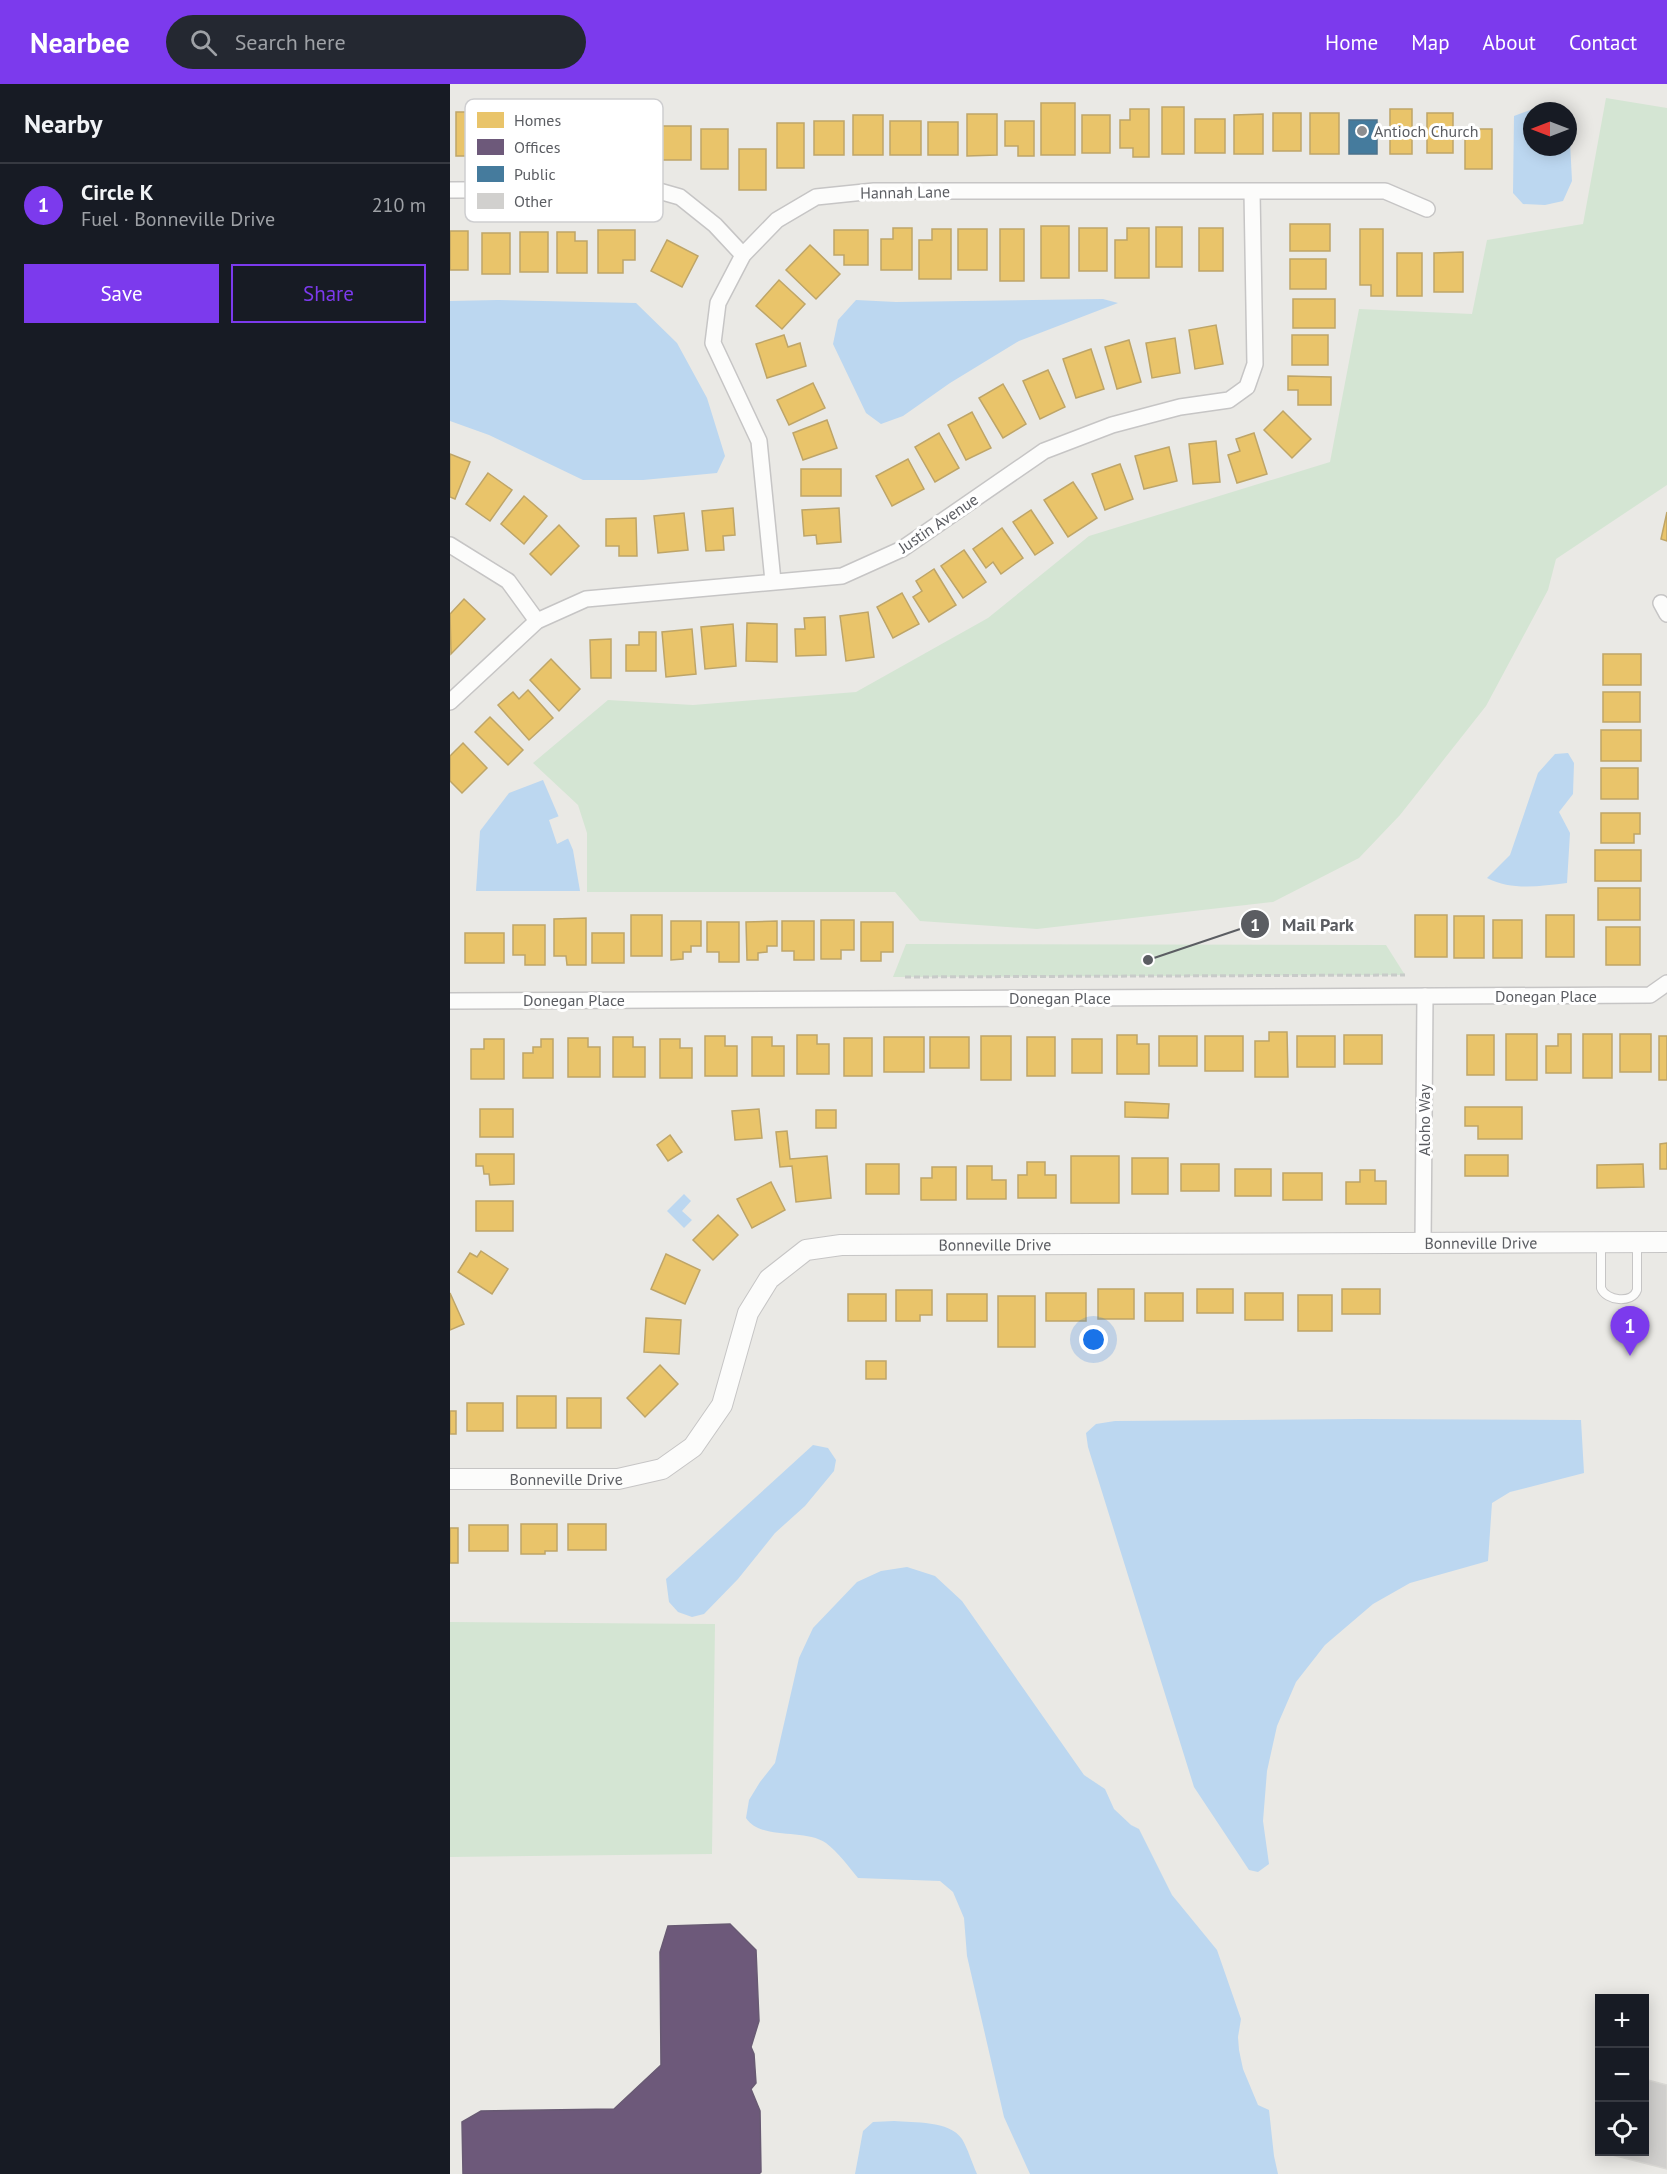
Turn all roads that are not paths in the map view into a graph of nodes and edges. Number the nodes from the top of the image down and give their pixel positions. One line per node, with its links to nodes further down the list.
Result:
1 (450, 190): 2 (street)
2 (465, 190)
3 (663, 192): 6 (street)
4 (1252, 192): 5 (street, Hannah Lane); 6 (street, Hannah Lane); 8 (street, Justin Avenue)
5 (1427, 209)
6 (743, 255): 8 (street, Hannah Lane)
7 (450, 545): 9 (street)
8 (773, 581): 9 (street, Justin Avenue)
9 (537, 621): 10 (street, Justin Avenue)
10 (450, 702)
11 (1667, 983): 12 (street, Donegan Place)
12 (1425, 996): 13 (street, Donegan Place); 17 (street, Aloho Way)
13 (450, 1001)
14 (1637, 1242): 15 (street, Bonneville Drive); 16 (street, Bonneville Drive); 16 (lane)
15 (1667, 1242)
16 (1601, 1243): 17 (street, Bonneville Drive)
17 (1423, 1244): 18 (street, Bonneville Drive)
18 (450, 1479)

